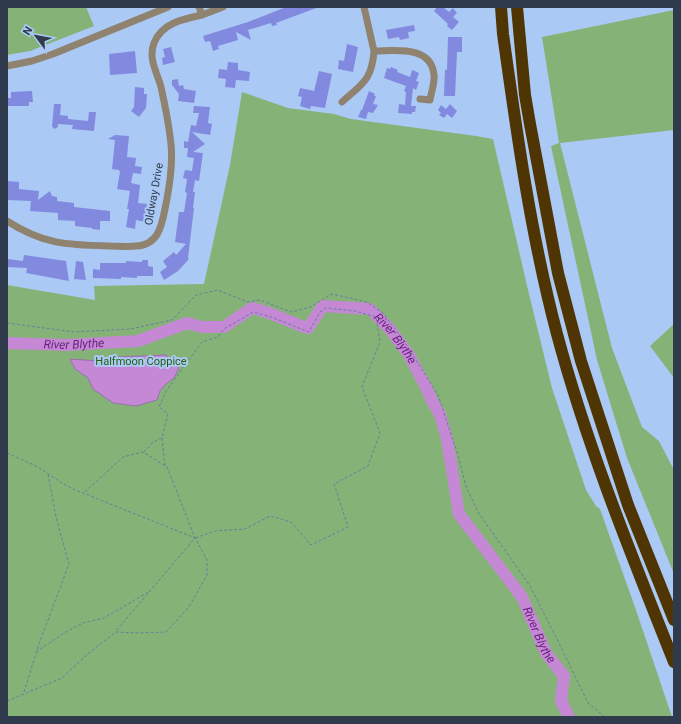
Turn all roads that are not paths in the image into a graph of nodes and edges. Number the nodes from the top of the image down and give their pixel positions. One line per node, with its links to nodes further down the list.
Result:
1 (168, 7): 10 (street)
2 (199, 7): 8 (street)
3 (223, 7): 8 (street)
4 (364, 7): 9 (street)
5 (517, 7): 11 (highway)
6 (522, 7): 11 (highway)
7 (501, 8): 16 (highway)
8 (202, 15): 14 (street, Oldway Drive)
9 (374, 51): 12 (street); 13 (street)
10 (7, 66)
11 (525, 95): 15 (highway)
12 (420, 99)
13 (342, 102)
14 (7, 222)
15 (674, 620)
16 (674, 662)

